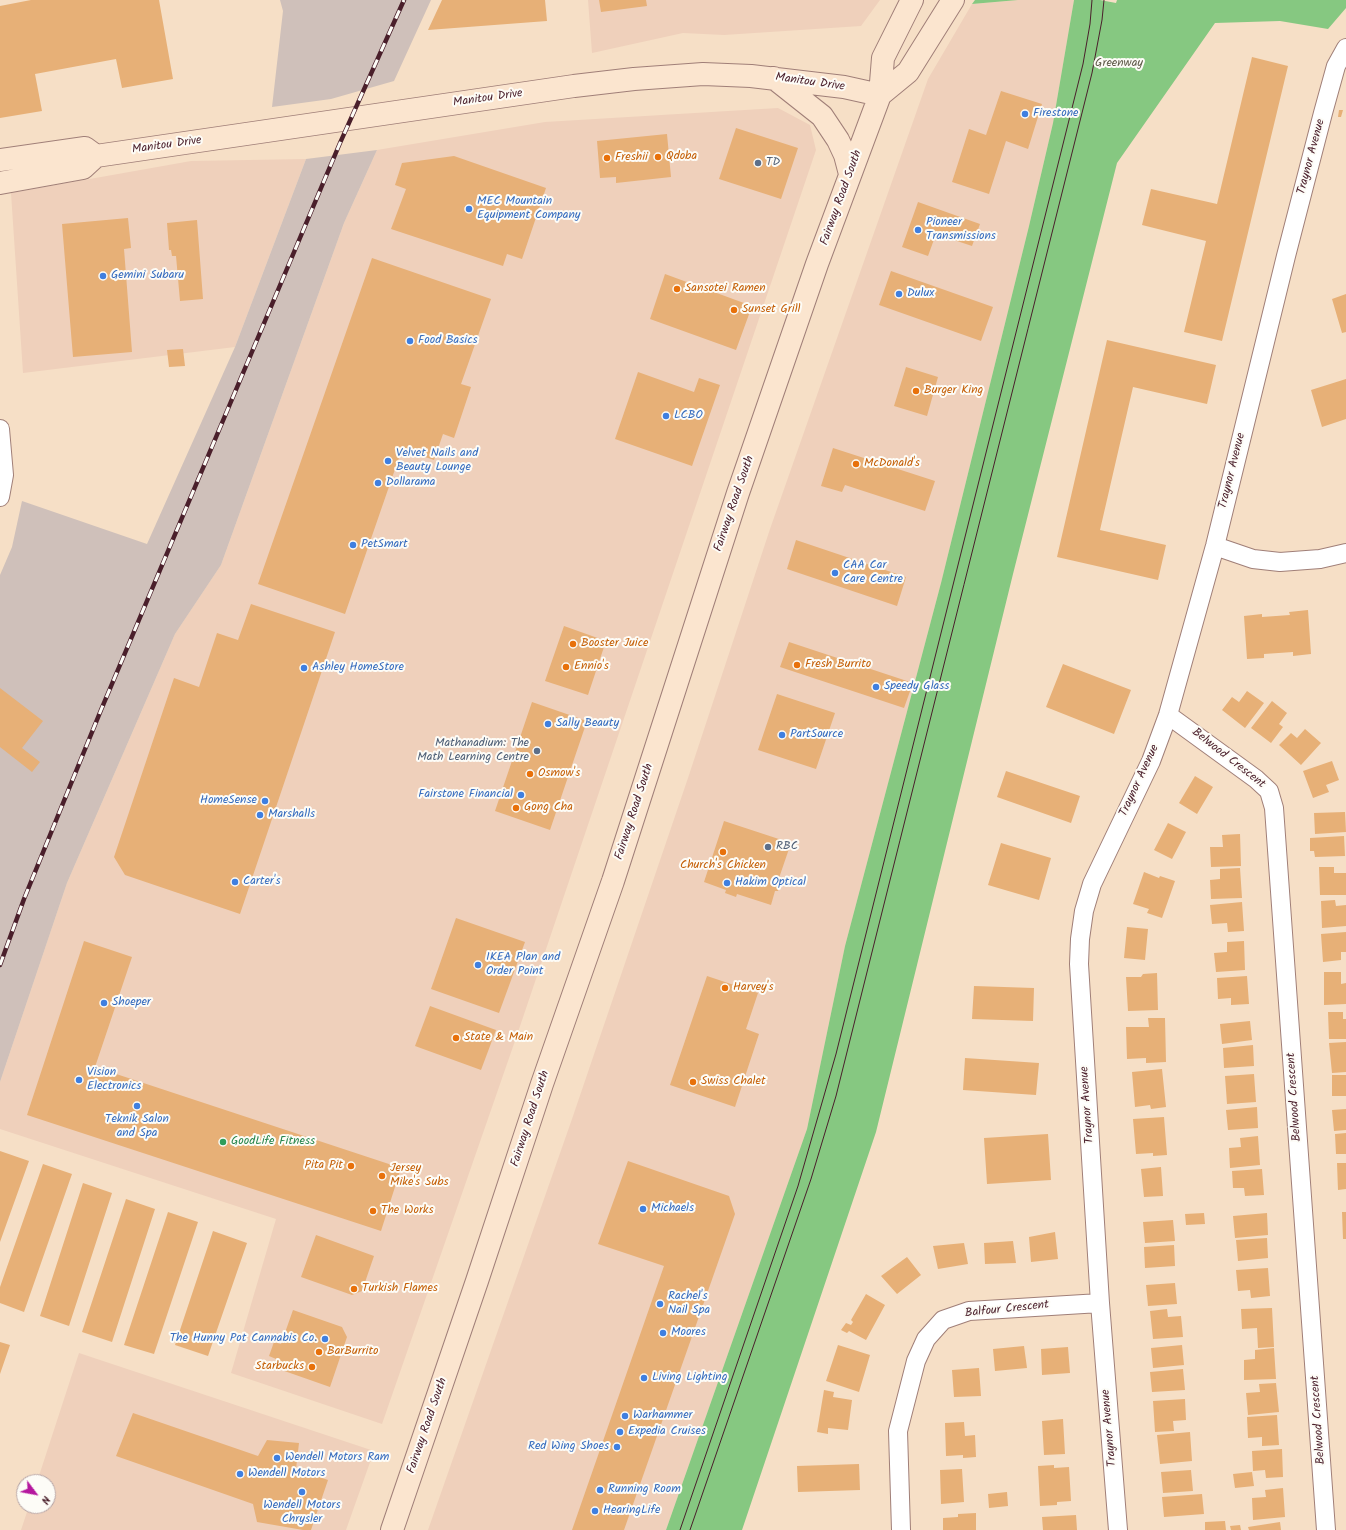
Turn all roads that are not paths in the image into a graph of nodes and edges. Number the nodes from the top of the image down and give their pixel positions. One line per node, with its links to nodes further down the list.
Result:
1 (912, 0): 5 (main road)
2 (953, 0): 5 (main road)
3 (1346, 48): 12 (street, Traynor Avenue)
4 (773, 78): 5 (main road, Manitou Drive); 6 (main road, Manitou Drive); 8 (main road)
5 (880, 95): 8 (main road, Fairway Road South)
6 (96, 156): 7 (main road); 9 (main road)
7 (0, 160)
8 (850, 174): 16 (main road, Fairway Road South)
9 (0, 183)
10 (0, 429): 11 (street)
11 (0, 497)
12 (1215, 546): 13 (street); 14 (street, Traynor Avenue)
13 (1346, 553)
14 (1168, 715): 15 (street, Traynor Avenue); 19 (street, Belwood Crescent)
15 (1100, 1303): 17 (street, Balfour Crescent); 18 (street, Traynor Avenue)
16 (392, 1530)
17 (902, 1530)
18 (1118, 1530)
19 (1326, 1530)

